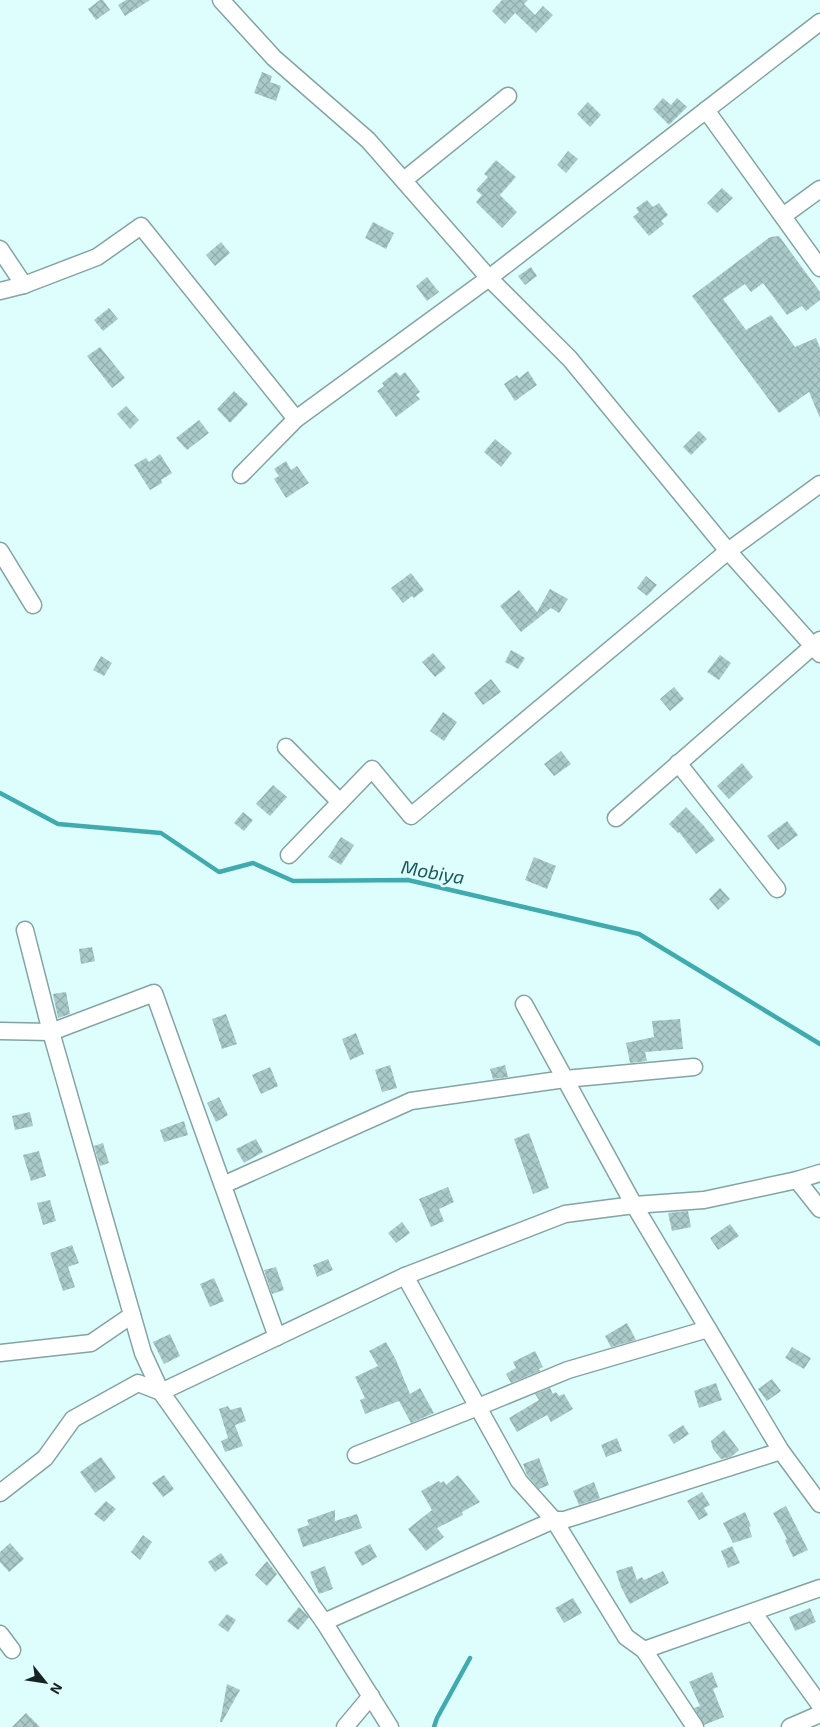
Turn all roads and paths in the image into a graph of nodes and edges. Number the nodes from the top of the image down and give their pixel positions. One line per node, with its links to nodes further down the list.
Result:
1 (221, 0): 5 (street)
2 (820, 22): 4 (street)
3 (508, 96): 5 (street)
4 (706, 110): 7 (street); 10 (street)
5 (404, 180): 10 (street)
6 (820, 189): 7 (street)
7 (783, 216): 9 (street)
8 (0, 249): 11 (street)
9 (820, 268)
10 (489, 278): 13 (street); 16 (street)
11 (24, 285): 12 (street); 13 (street)
12 (0, 291)
13 (296, 419): 14 (street)
14 (240, 475)
15 (820, 484): 16 (street)
16 (728, 550): 19 (street); 22 (street)
17 (0, 551): 18 (street)
18 (33, 605)
19 (818, 647): 21 (street)
20 (286, 747): 22 (street)
21 (678, 763): 23 (street); 25 (street)
22 (340, 802): 24 (street)
23 (616, 818)
24 (289, 855)
25 (776, 889)
26 (24, 930): 29 (street)
27 (524, 1004): 31 (street)
28 (0, 1031): 29 (street)
29 (51, 1032): 34 (street); 38 (street)
30 (694, 1066): 31 (street)
31 (565, 1079): 34 (street); 35 (street)
32 (820, 1173): 33 (street)
33 (797, 1180): 35 (street); 36 (street)
34 (222, 1184): 40 (street)
35 (634, 1205): 37 (street); 39 (street)
36 (820, 1209)
37 (405, 1276): 40 (street); 43 (street)
38 (132, 1315): 41 (street); 42 (street)
39 (708, 1329): 43 (street); 44 (street)
40 (277, 1337): 42 (street)
41 (0, 1353)
42 (161, 1392): 46 (street); 51 (street)
43 (478, 1407): 45 (street); 48 (street)
44 (782, 1451): 47 (street); 48 (street)
45 (356, 1455)
46 (0, 1493)
47 (820, 1504)
48 (554, 1520): 51 (street); 54 (street)
49 (820, 1588): 50 (street)
50 (753, 1612): 54 (street); 56 (street)
51 (324, 1622): 55 (street)
52 (0, 1634): 53 (street)
53 (12, 1650)
54 (644, 1650): 60 (street)
55 (370, 1696): 58 (street); 59 (street)
56 (820, 1705)
57 (820, 1714): 61 (street)
58 (345, 1727)
59 (390, 1727)
60 (695, 1727)
61 (790, 1727)

